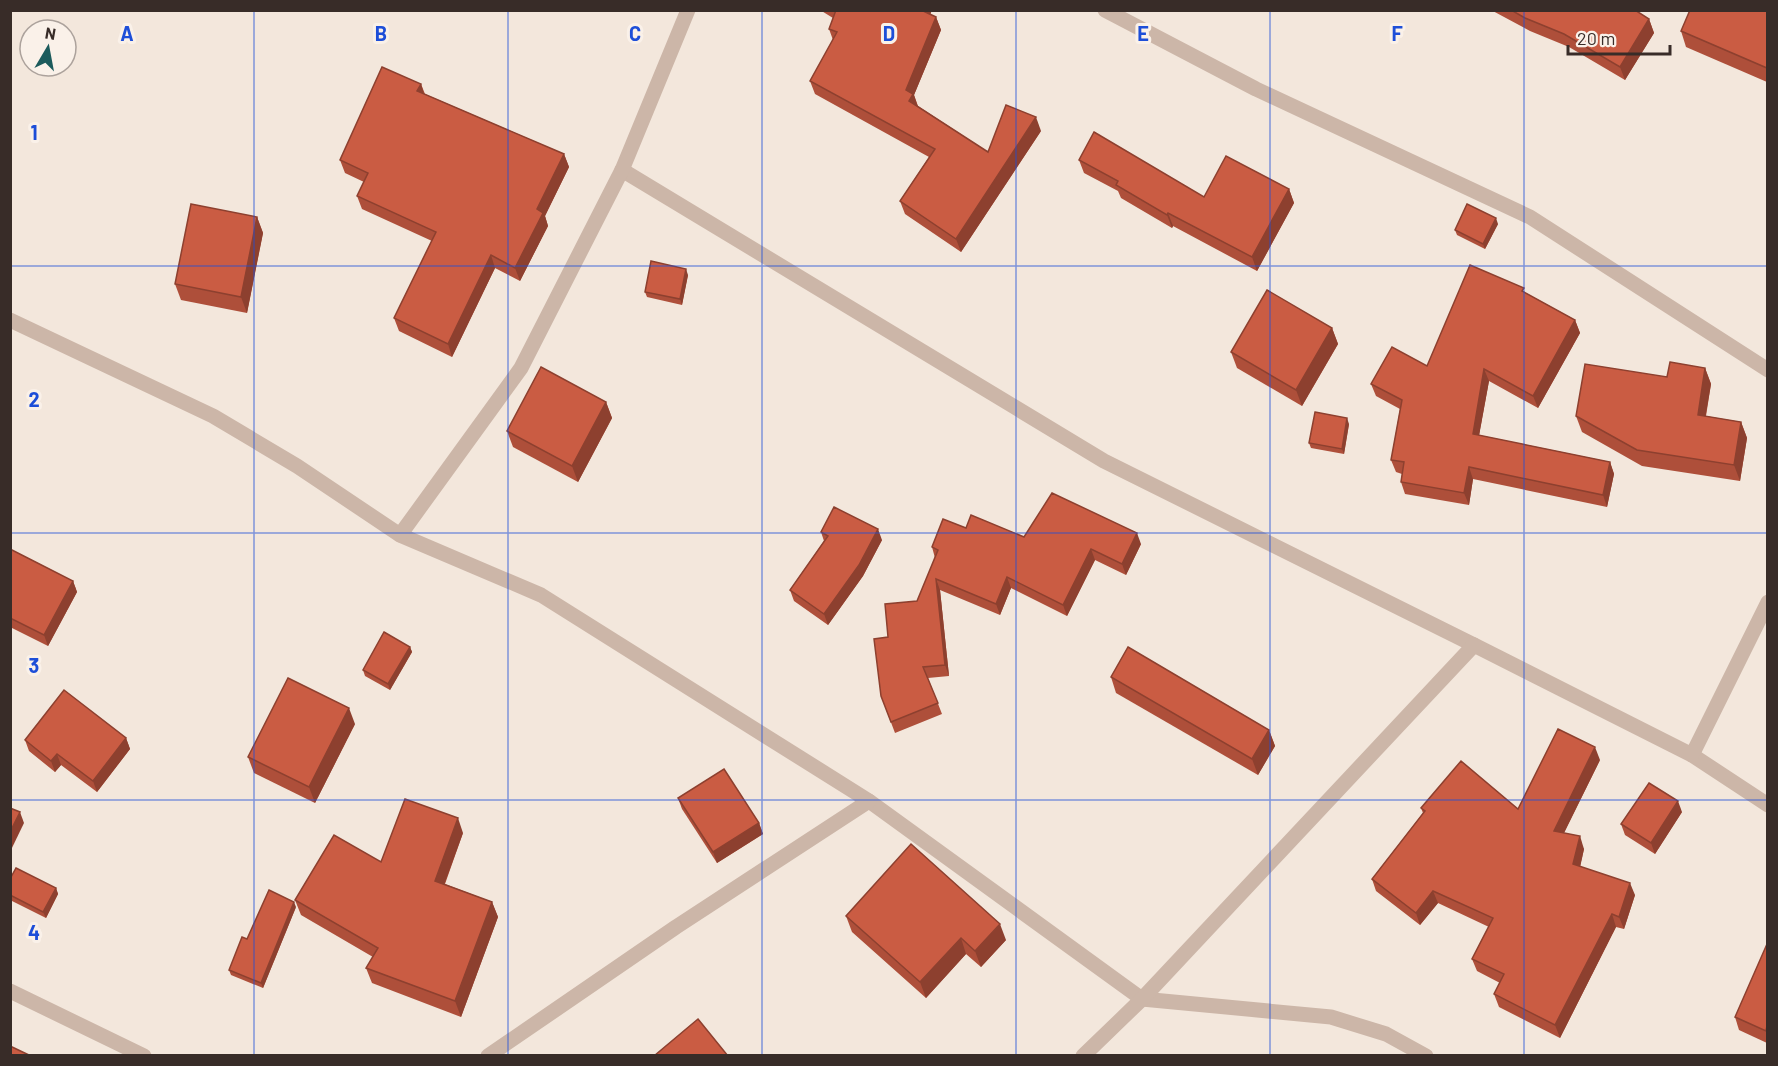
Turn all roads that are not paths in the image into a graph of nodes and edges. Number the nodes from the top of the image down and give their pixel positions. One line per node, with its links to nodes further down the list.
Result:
1 (688, 10): 3 (street)
2 (1105, 10): 5 (street)
3 (622, 170): 6 (street); 8 (street)
4 (10, 320): 6 (street)
5 (1767, 370)
6 (400, 535): 10 (street)
7 (1767, 602): 9 (street)
8 (1474, 645): 9 (street); 13 (street)
9 (1692, 755): 11 (street)
10 (869, 801): 13 (street); 15 (street)
11 (1767, 805)
12 (10, 991): 14 (street)
13 (1142, 999): 16 (street); 17 (street)
14 (144, 1056)
15 (488, 1056)
16 (1083, 1056)
17 (1426, 1056)

